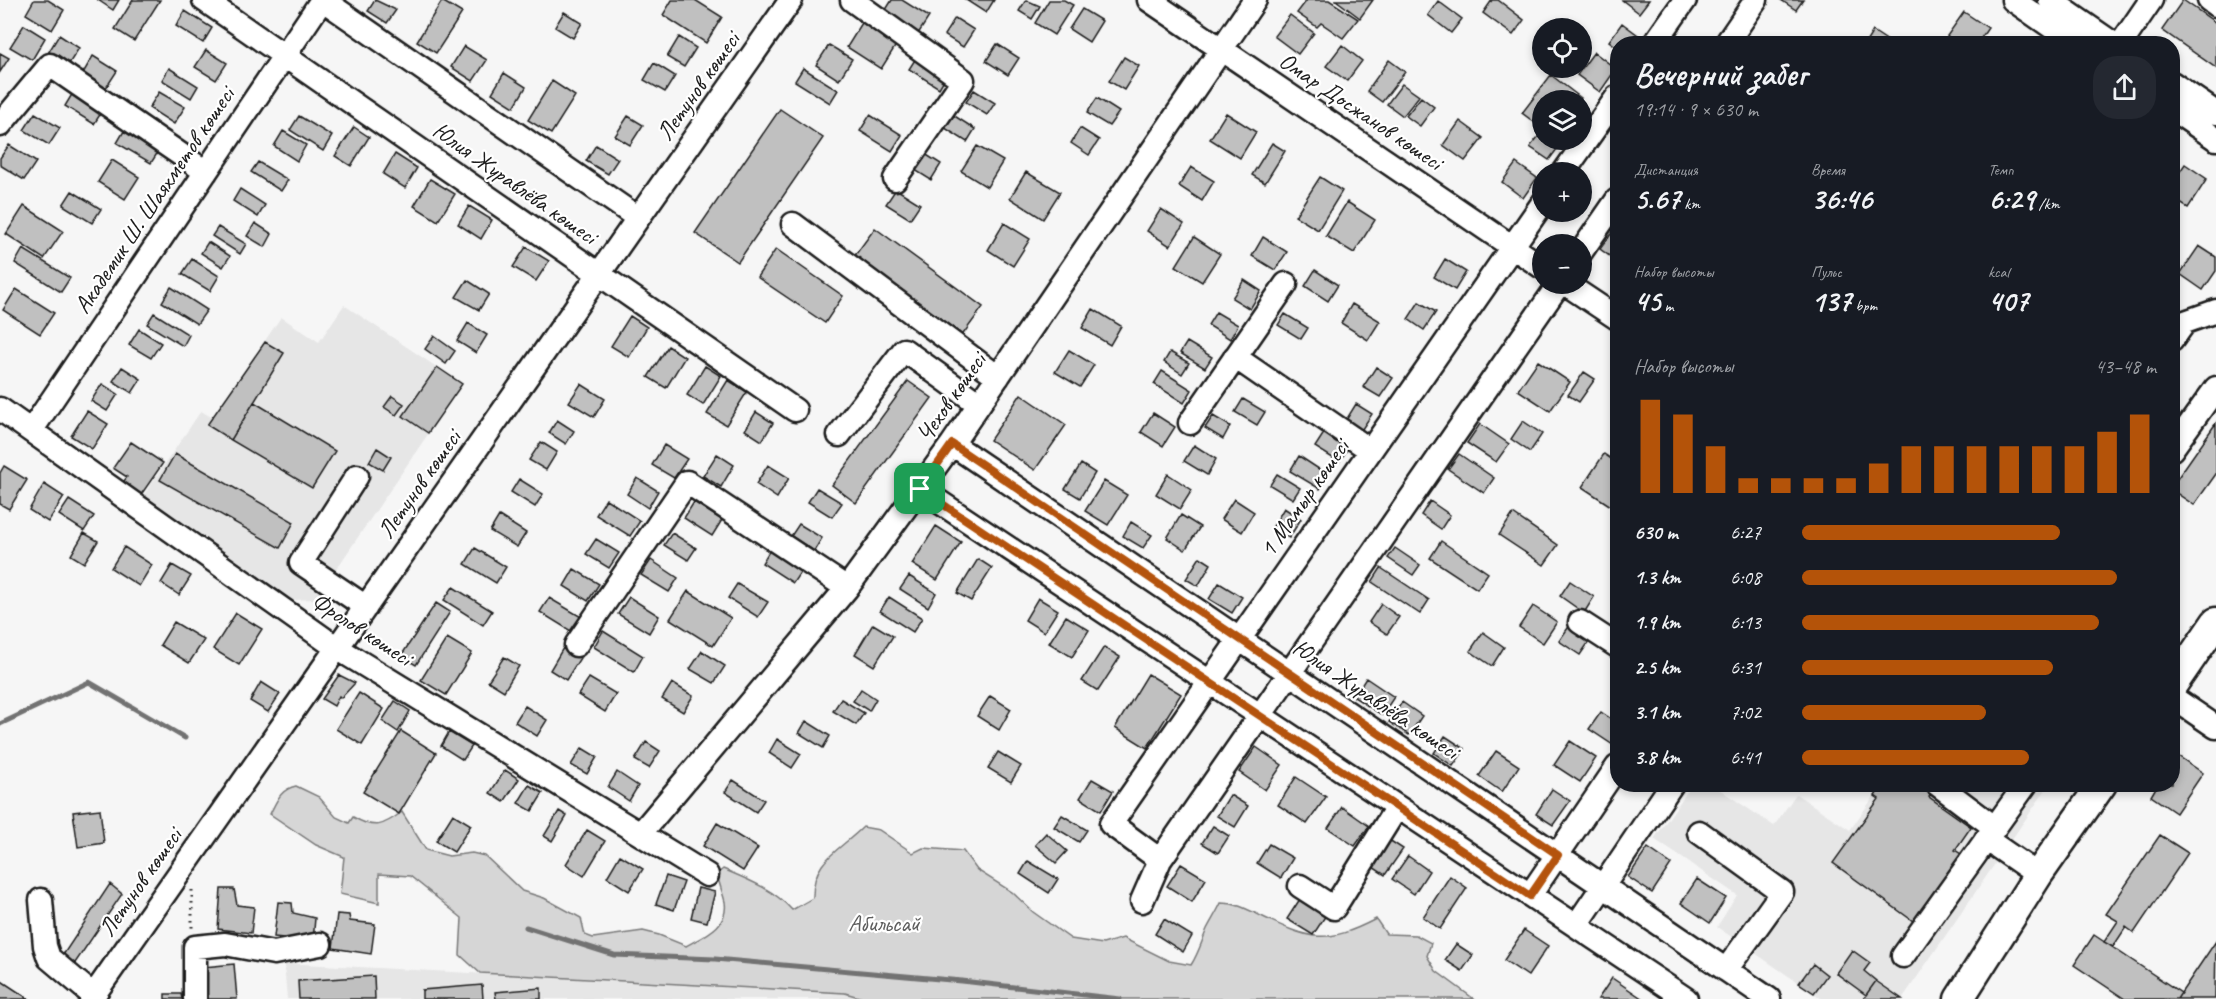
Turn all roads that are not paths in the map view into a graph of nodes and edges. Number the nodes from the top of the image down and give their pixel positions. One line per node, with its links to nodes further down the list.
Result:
1 (204, 0): 20 (street, Юлия Журавлёва көшесі)
2 (322, 0): 20 (street, Академик Ш. Шаяхметов көшесі); 31 (street, Юлия Журавлёва көшесі)
3 (791, 0): 31 (street, Летунов көшесі)
4 (852, 0): 29 (street)
5 (1149, 0): 19 (street, Омар Досжанов көшесі)
6 (1255, 0): 19 (street, Чехов көшесі)
7 (1685, 0): 14 (street)
8 (1756, 0): 15 (street)
9 (2013, 0): 16 (street)
10 (2050, 0): 17 (street)
11 (2151, 0): 18 (street)
12 (2209, 0): 13 (street)
13 (2216, 5)
14 (1660, 36)
15 (1731, 36)
16 (2065, 36)
17 (2102, 36)
18 (2126, 36)
19 (1221, 49): 35 (street, Омар Досжанов көшесі); 45 (street, Чехов көшесі)
20 (284, 56): 28 (street, Академик Ш. Шаяхметов көшесі); 37 (street, Юлия Журавлёва көшесі)
21 (2180, 88): 23 (street)
22 (1610, 107): 27 (street)
23 (2216, 113)
24 (2180, 114): 26 (street)
25 (0, 125): 28 (street)
26 (2216, 139)
27 (1571, 162)
28 (206, 172): 51 (street, Академик Ш. Шаяхметов көшесі)
29 (894, 179)
30 (1610, 210): 34 (street)
31 (638, 218): 37 (street, Летунов көшесі)
32 (1532, 218): 35 (street, 1 Мамыр көшесі)
33 (793, 224): 45 (street)
34 (1592, 236)
35 (1512, 247): 36 (street, Омар Досжанов көшесі); 55 (street, 1 Мамыр көшесі)
36 (1532, 260)
37 (599, 274): 49 (street, Юлия Журавлёва көшесі); 59 (street, Летунов көшесі)
38 (1286, 284): 44 (street)
39 (1552, 294): 66 (street)
40 (1581, 294): 42 (street)
41 (2216, 311): 43 (street)
42 (1610, 313)
43 (2180, 329)
44 (1235, 357): 50 (street); 55 (street)
45 (998, 377): 47 (street, Чехов көшесі)
46 (2216, 388): 53 (street)
47 (980, 404): 52 (street); 54 (street, Чехов көшесі)
48 (0, 409): 51 (street, Фролов көшесі)
49 (795, 410)
50 (1190, 423)
51 (31, 431): 65 (street, Фролов көшесі)
52 (839, 435)
53 (2180, 438)
54 (952, 444): 57 (street, Чехов көшесі); 62 (street, Юлия Журавлёва көшесі)
55 (1370, 450): 62 (street, 1 Мамыр көшесі)
56 (357, 476): 59 (street)
57 (920, 489): 58 (street, Чехов көшесі); 68 (street)
58 (847, 588): 64 (street); 79 (street, Чехов көшесі)
59 (366, 607): 65 (street, Летунов көшесі)
60 (1580, 622): 63 (street)
61 (2216, 622): 67 (main road)
62 (1240, 639): 66 (street, Юлия Журавлёва көшесі); 68 (street, 1 Мамыр көшесі)
63 (1610, 641)
64 (576, 645)
65 (337, 648): 79 (street, Фролов көшесі); 94 (street, Летунов көшесі)
66 (1290, 673): 70 (street); 81 (street, Юлия Журавлёва көшесі)
67 (2180, 674)
68 (1210, 682): 70 (street); 82 (street, 1 Мамыр көшесі)
69 (2180, 702): 71 (street)
70 (1260, 716): 77 (street); 82 (street)
71 (2216, 727)
72 (1610, 777): 81 (street)
73 (1667, 792): 86 (street)
74 (1946, 792): 80 (street)
75 (2020, 792): 80 (street)
76 (2096, 792): 84 (main road)
77 (1397, 807): 85 (street); 87 (street)
78 (1699, 832): 93 (street)
79 (641, 833): 83 (street, Фролов көшесі)
80 (1990, 833): 84 (street); 92 (street)
81 (1558, 855): 86 (street, Юлия Журавлёва көшесі); 87 (street)
82 (1160, 860): 89 (street)
83 (707, 875)
84 (2038, 875): 98 (main road)
85 (1300, 886)
86 (1603, 886): 90 (street); 93 (street, Юлия Журавлёва көшесі)
87 (1530, 896): 90 (street)
88 (41, 900): 94 (street)
89 (1142, 901)
90 (1576, 926): 96 (street)
91 (320, 944): 95 (street)
92 (1903, 956)
93 (1726, 970): 97 (street, Юлия Журавлёва көшесі)
94 (93, 997)
95 (195, 999)
96 (1686, 999)
97 (1769, 999)
98 (1959, 999)

